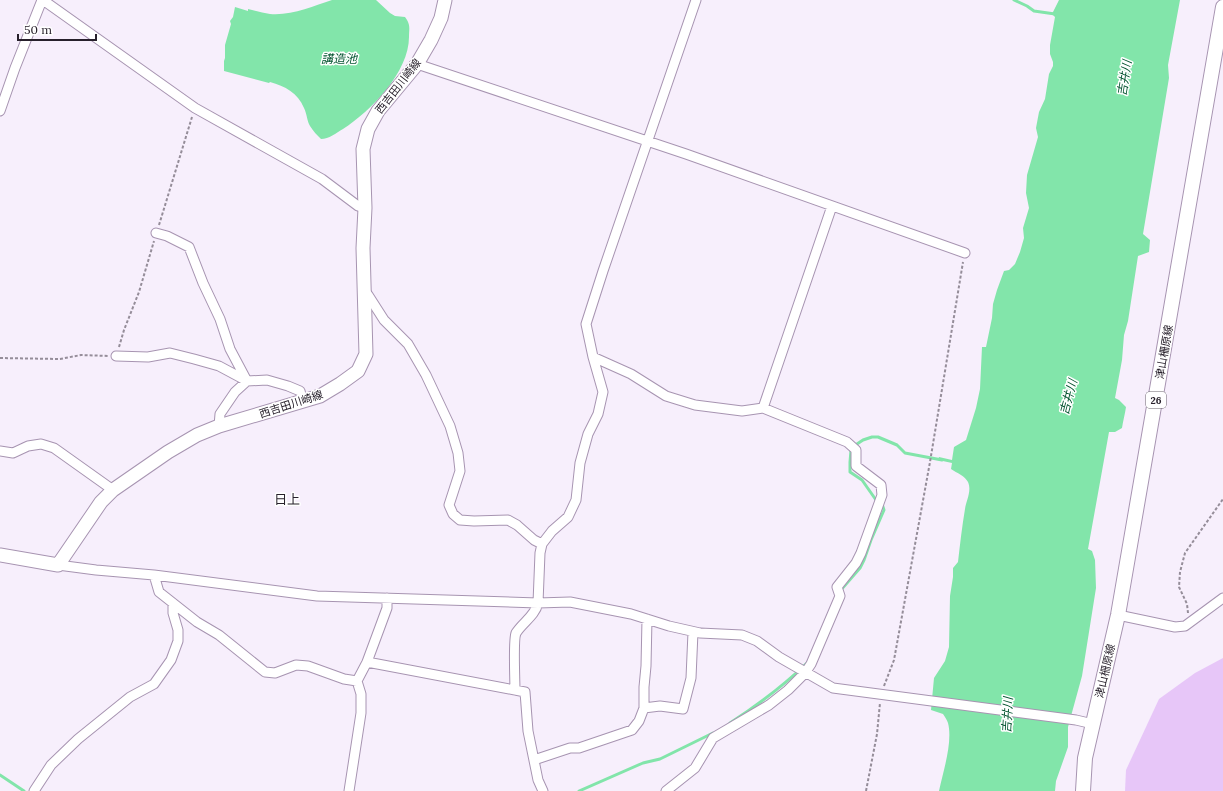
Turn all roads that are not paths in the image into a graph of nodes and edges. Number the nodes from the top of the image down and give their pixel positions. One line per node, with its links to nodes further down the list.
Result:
1 (43, 0): 6 (street); 9 (street)
2 (445, 0): 5 (main road, 西吉田川崎線)
3 (696, 0): 7 (street)
4 (1223, 7): 29 (main road, 津山柵原線 / 26)
5 (417, 64): 7 (street); 9 (main road, 西吉田川崎線)
6 (0, 111)
7 (648, 142): 8 (street); 14 (street)
8 (832, 206): 11 (street); 17 (street)
9 (365, 208): 12 (main road, 西吉田川崎線)
10 (156, 233): 15 (street)
11 (965, 253)
12 (364, 290): 16 (main road, 西吉田川崎線); 21 (street)
13 (116, 356): 15 (street)
14 (593, 357): 17 (street); 21 (street)
15 (248, 380): 16 (street); 18 (street)
16 (303, 402): 18 (main road, 西吉田川崎線)
17 (763, 408): 33 (street)
18 (219, 426): 20 (main road, 西吉田川崎線)
19 (0, 451): 20 (street)
20 (113, 490): 23 (main road, 西吉田川崎線)
21 (542, 544): 28 (street)
22 (0, 555): 23 (main road)
23 (58, 565): 24 (street)
24 (154, 575): 25 (street); 27 (street)
25 (387, 598): 28 (street); 32 (street)
26 (1223, 598): 29 (street)
27 (173, 603): 34 (street); 39 (street)
28 (538, 603): 30 (street); 35 (street)
29 (1118, 615): 37 (main road, 津山柵原線 / 26)
30 (647, 619): 31 (street); 36 (street)
31 (693, 632): 33 (street); 36 (street)
32 (367, 662): 34 (street); 35 (street)
33 (805, 673): 37 (street); 42 (street)
34 (357, 681): 40 (street)
35 (515, 690): 38 (street)
36 (644, 708): 38 (street)
37 (1093, 724): 43 (main road, 津山柵原線 / 26)
38 (534, 760): 41 (street)
39 (34, 791)
40 (349, 791)
41 (543, 791)
42 (666, 791)
43 (1083, 791)

